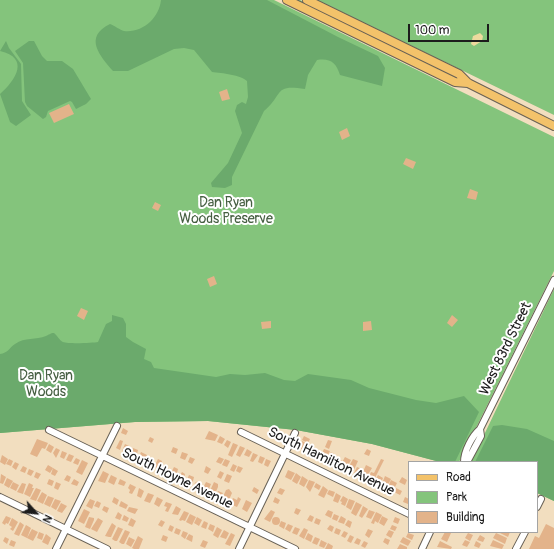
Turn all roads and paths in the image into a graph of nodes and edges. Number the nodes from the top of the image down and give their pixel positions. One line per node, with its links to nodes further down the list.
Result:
1 (287, 0): 3 (main road)
2 (307, 0): 3 (main road)
3 (468, 83): 4 (main road)
4 (554, 126)
5 (554, 280): 12 (street, West 83rd Street)
6 (116, 426): 11 (street)
7 (49, 430): 11 (street, South Hoyne Avenue)
8 (241, 432): 10 (street, South Hamilton Avenue)
9 (295, 433): 10 (street)
10 (285, 453): 16 (street, South Hamilton Avenue); 17 (street)
11 (102, 455): 17 (street, South Hoyne Avenue); 18 (street)
12 (466, 461)
13 (0, 497): 18 (street)
14 (541, 499): 15 (street)
15 (538, 504)
16 (408, 514)
17 (249, 527): 23 (street); 24 (street, South Hoyne Avenue)
18 (66, 529): 21 (street); 22 (street)
19 (430, 533): 25 (street)
20 (524, 533): 26 (street)
21 (56, 549)
22 (107, 549)
23 (239, 549)
24 (295, 549)
25 (422, 549)
26 (516, 549)

